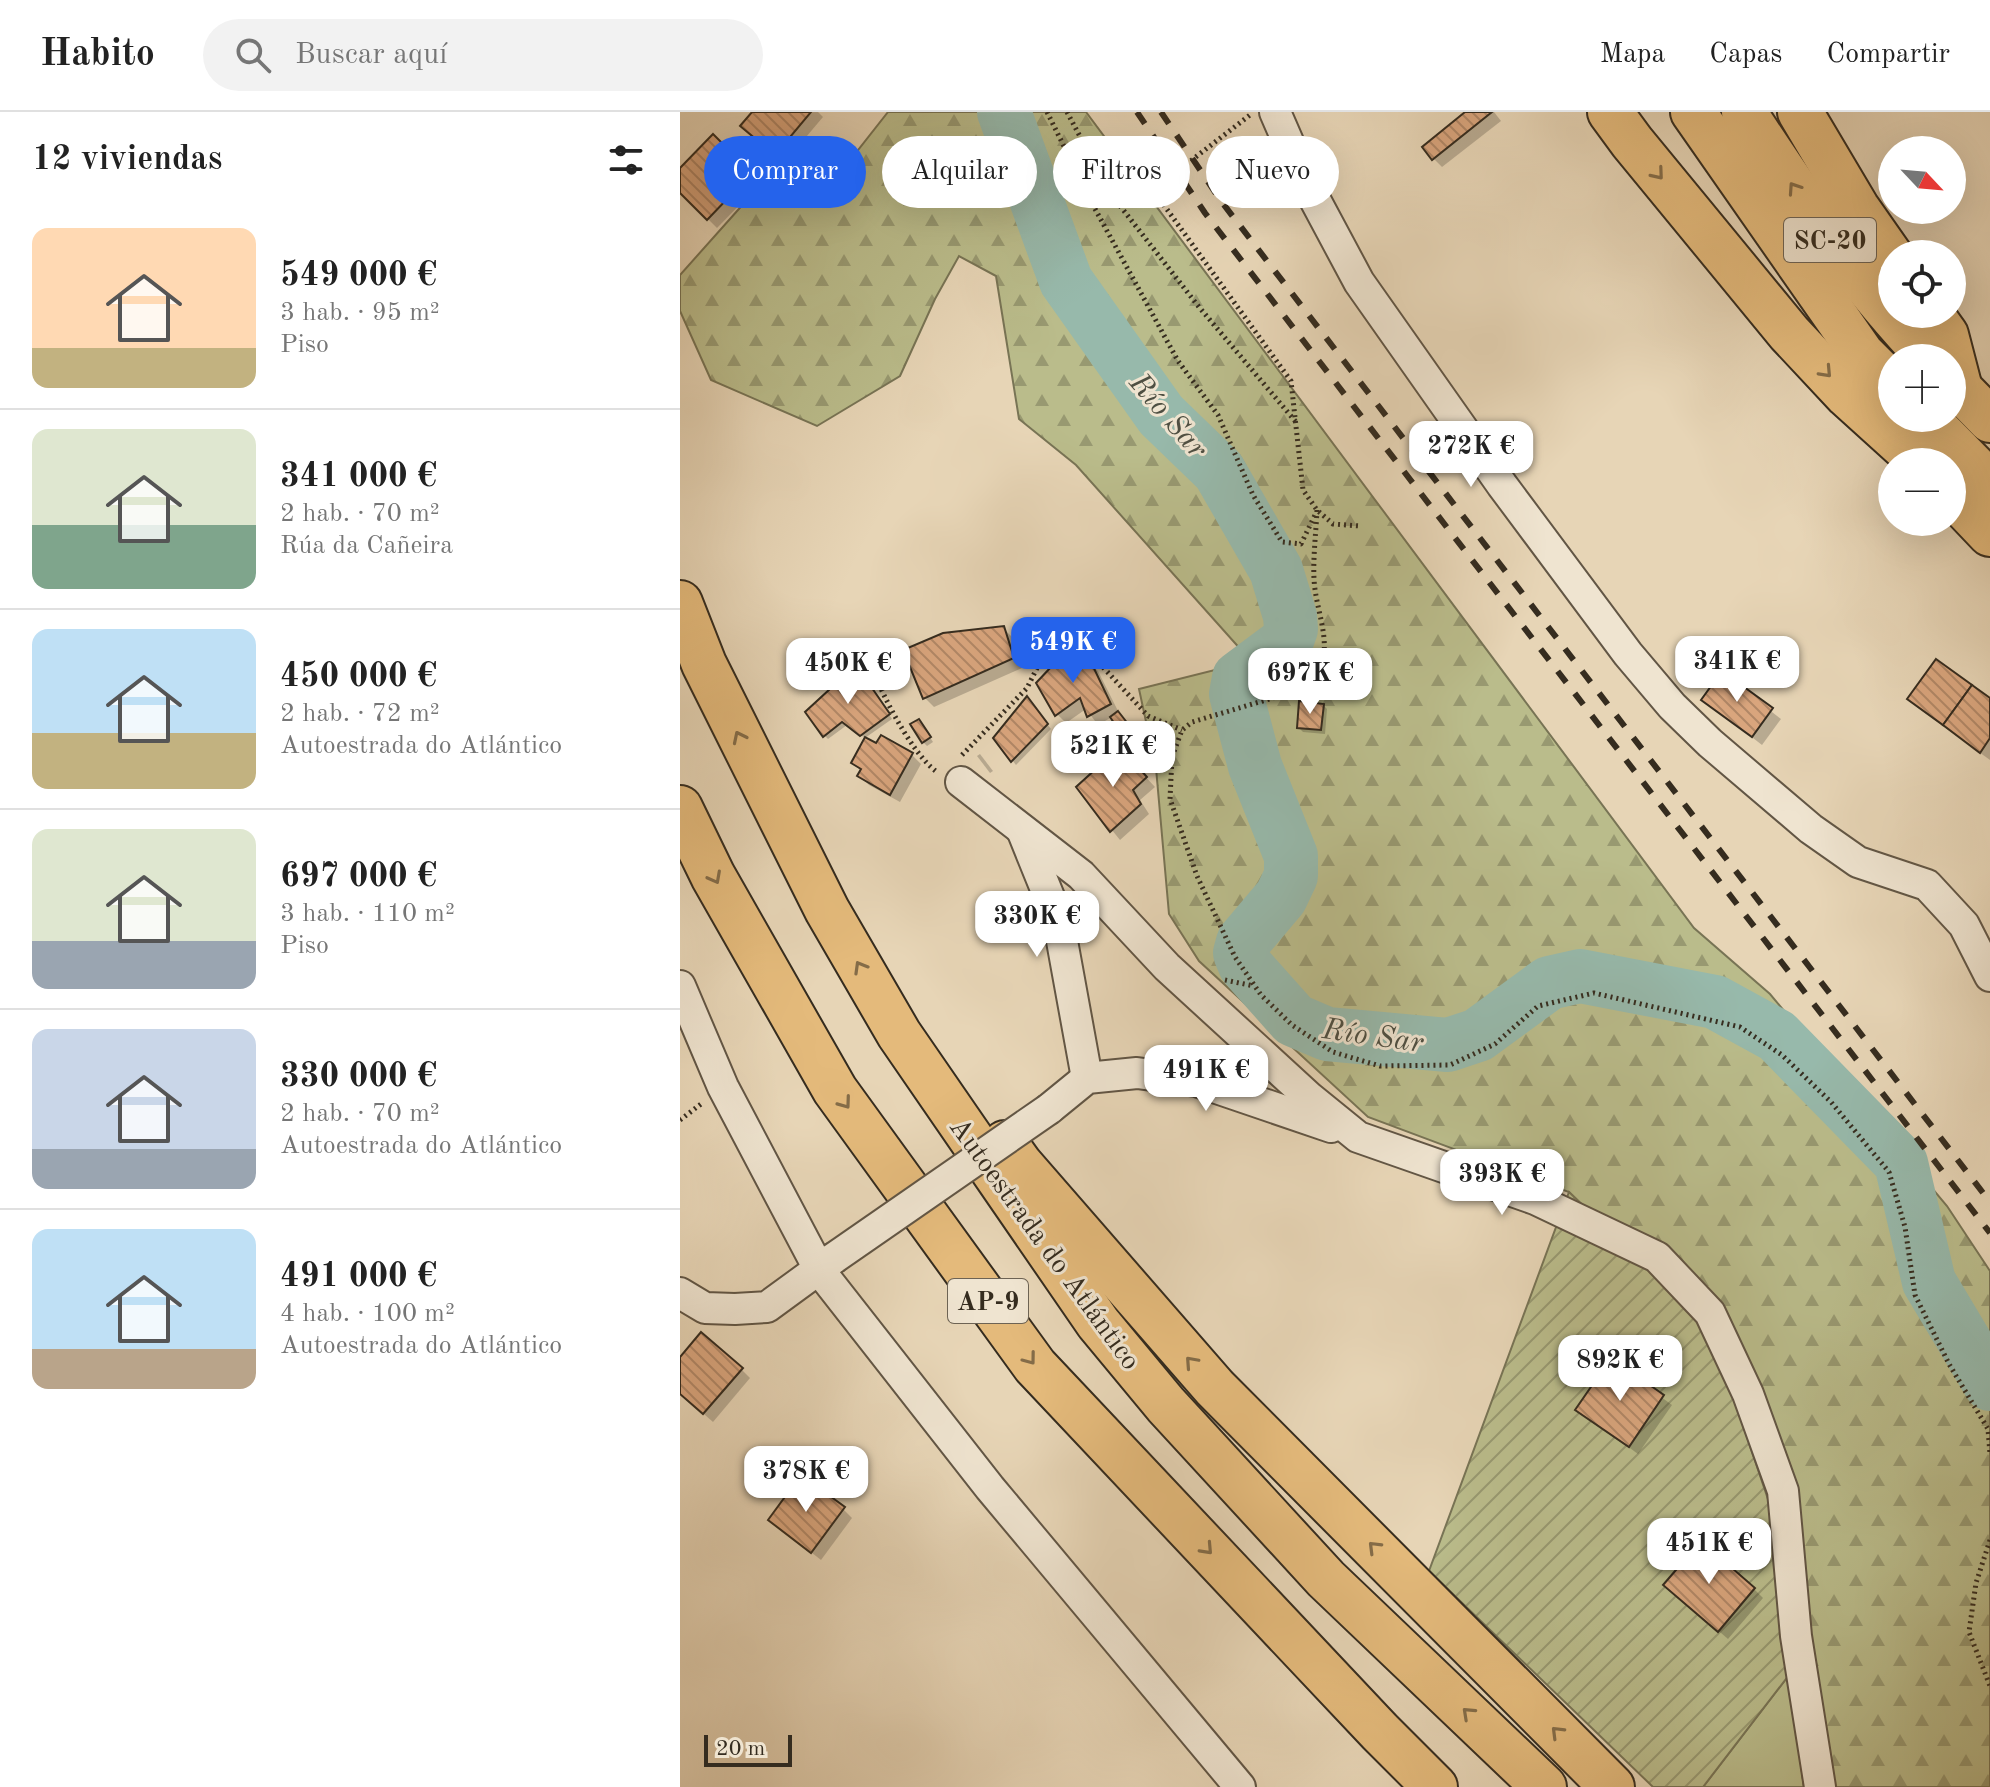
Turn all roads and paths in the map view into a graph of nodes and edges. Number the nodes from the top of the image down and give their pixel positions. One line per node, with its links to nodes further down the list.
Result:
1 (1047, 112): 18 (path)
2 (1067, 112): 14 (path)
3 (1610, 112): 12 (highway, one-way to 12)
4 (1693, 112): 10 (highway, SC-20)
5 (1744, 112): 9 (highway, SC-20, one-way to 5)
6 (1800, 112): 8 (highway)
7 (1262, 114): 14 (path, bridge); 27 (street)
8 (1879, 240)
9 (1917, 344)
10 (1877, 369)
11 (1966, 395): 13 (highway, SC-20)
12 (1878, 414)
13 (1990, 420)
14 (1297, 422): 18 (path)
15 (1908, 432): 16 (highway)
16 (1990, 483)
17 (1966, 509): 20 (highway)
18 (1317, 510): 19 (path); 23 (path)
19 (1360, 526)
20 (1990, 534)
21 (680, 603): 31 (highway, Autoestrada do Atlántico / AP-9, one-way to 21)
22 (864, 645): 24 (path)
23 (1182, 730): 24 (path); 30 (path)
24 (961, 782): 26 (street)
25 (680, 808): 39 (highway, AP-9, one-way to 39)
26 (1022, 828): 32 (street); 33 (street)
27 (1990, 976)
28 (1237, 981): 30 (path)
29 (680, 986): 34 (street)
30 (1255, 987): 36 (path)
31 (899, 1034): 43 (highway, Autoestrada do Atlántico / AP-9, one-way to 31); 44 (highway, one-way to 31)
32 (1087, 1078): 33 (street); 34 (street, bridge)
33 (1358, 1137): 45 (street)
34 (827, 1264): 35 (street); 40 (street)
35 (680, 1293)
36 (1990, 1454)
37 (1990, 1540): 38 (path)
38 (1990, 1686)
39 (1380, 1732): 41 (highway); 42 (highway, AP-9)
40 (1240, 1787)
41 (1403, 1787)
42 (1435, 1787)
43 (1544, 1787)
44 (1612, 1787)
45 (1820, 1787)

